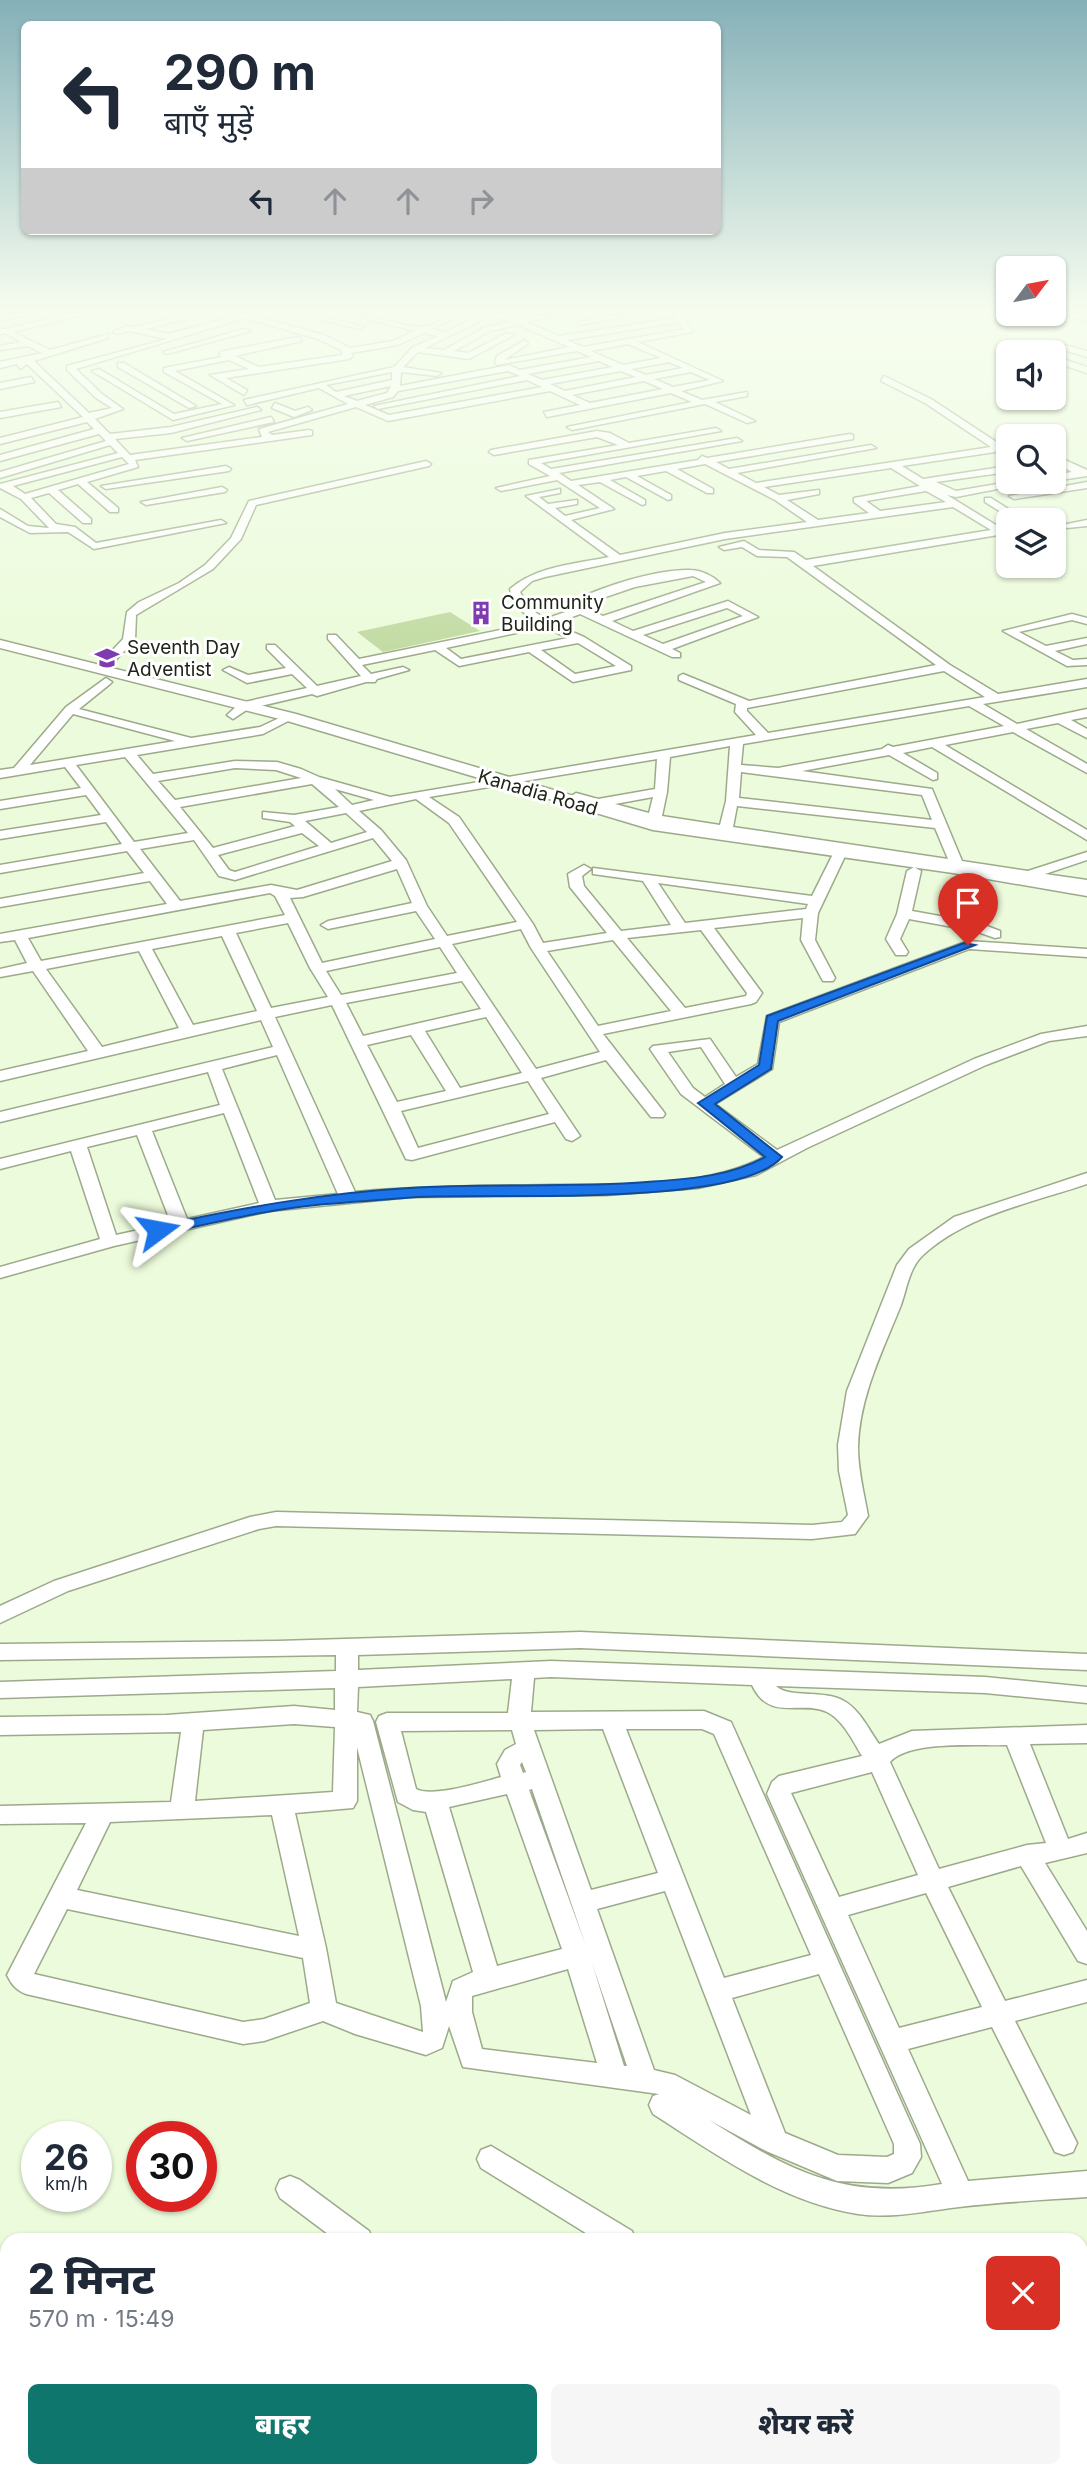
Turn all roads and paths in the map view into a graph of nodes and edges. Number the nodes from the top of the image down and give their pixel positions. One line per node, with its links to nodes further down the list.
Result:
1 (50, 428): 15 (street)
2 (100, 428): 18 (street)
3 (176, 428): 7 (street)
4 (235, 428): 12 (street)
5 (276, 428): 13 (street)
6 (969, 428): 29 (street)
7 (171, 429): 12 (street); 18 (street)
8 (647, 429): 14 (street)
9 (716, 431): 14 (street)
10 (309, 433): 13 (street)
11 (850, 437): 25 (street)
12 (187, 438): 18 (street)
13 (270, 438): 18 (street)
14 (666, 440): 17 (street); 21 (street)
15 (0, 441)
16 (737, 441): 21 (street)
17 (628, 446): 20 (street); 26 (street)
18 (118, 448): 24 (street); 34 (street); 43 (street); 45 (street); 49 (street)
19 (872, 448): 35 (street)
20 (511, 450): 22 (street); 26 (street)
21 (685, 450): 25 (street); 40 (street)
22 (494, 452)
23 (236, 455): 27 (street)
24 (0, 458)
25 (705, 460): 32 (street); 35 (street)
26 (532, 462): 40 (street)
27 (178, 463)
28 (426, 464): 122 (street)
29 (893, 466): 51 (street); 53 (street)
30 (1066, 466): 37 (street)
31 (0, 467): 34 (street)
32 (666, 467): 38 (street); 60 (street)
33 (996, 470): 36 (street)
34 (13, 471): 39 (street)
35 (727, 472): 51 (street)
36 (978, 472): 47 (street); 54 (street)
37 (1085, 473): 41 (street)
38 (627, 474): 42 (street); 68 (street)
39 (0, 475)
40 (554, 475): 46 (street); 52 (street)
41 (1066, 476)
42 (600, 478): 46 (street); 74 (street)
43 (150, 479): 44 (street); 50 (street); 57 (street)
44 (224, 480): 57 (street); 69 (street)
45 (80, 481): 56 (street); 81 (street)
46 (569, 484): 85 (street)
47 (996, 484)
48 (1087, 485): 55 (street)
49 (4, 486): 67 (street)
50 (106, 486)
51 (753, 486): 70 (street)
52 (501, 488)
53 (926, 488): 76 (street); 84 (street)
54 (996, 488)
55 (1072, 488): 58 (street); 66 (street)
56 (51, 489): 67 (street); 87 (street)
57 (161, 489): 64 (street); 69 (street)
58 (1066, 489)
59 (557, 491): 78 (street)
60 (710, 491)
61 (816, 492): 70 (street)
62 (1028, 494): 65 (street)
63 (1045, 494): 77 (street)
64 (118, 496)
65 (1015, 496): 71 (street); 80 (street)
66 (1087, 496)
67 (24, 497): 83 (street)
68 (668, 497)
69 (171, 498): 72 (street)
70 (778, 498): 88 (street)
71 (988, 500): 75 (street); 79 (street)
72 (145, 502)
73 (574, 502): 78 (street)
74 (642, 502)
75 (968, 503)
76 (954, 504): 84 (street); 95 (street)
77 (1062, 504)
78 (546, 507): 85 (street)
79 (1001, 508)
80 (1039, 508)
81 (114, 510)
82 (0, 512): 86 (street)
83 (37, 514): 86 (street); 91 (street)
84 (877, 514): 88 (street)
85 (564, 519): 94 (street)
86 (10, 520): 91 (street)
87 (87, 521)
88 (814, 522): 93 (street)
89 (221, 523): 91 (street)
90 (1067, 525): 92 (street)
91 (55, 527)
92 (1085, 528)
93 (658, 550): 94 (street); 95 (street)
94 (619, 562): 96 (street); 102 (street)
95 (803, 564): 118 (street)
96 (697, 573): 97 (street); 99 (street)
97 (715, 583): 98 (street); 100 (street)
98 (728, 604): 103 (street); 111 (street)
99 (581, 610): 100 (street); 102 (street)
100 (603, 620): 103 (street)
101 (1087, 621): 112 (street)
102 (541, 624): 105 (street); 108 (street)
103 (634, 634): 111 (street)
104 (332, 637): 116 (street)
105 (580, 639): 110 (street); 110 (street)
106 (1087, 641): 112 (street)
107 (0, 644): 122 (main road, Kanadia Road)
108 (435, 645): 110 (street); 115 (street)
109 (271, 647): 120 (street)
110 (529, 647)
111 (663, 648): 113 (street)
112 (1045, 650): 117 (street)
113 (676, 654)
114 (0, 655): 122 (main road, Kanadia Road)
115 (385, 656): 116 (street); 121 (street)
116 (356, 662): 125 (street)
117 (1087, 662)
118 (946, 667): 129 (street); 131 (street)
119 (229, 670): 120 (street)
120 (294, 670): 128 (street)
121 (403, 670): 123 (street); 125 (street)
122 (102, 676): 132 (street); 133 (main road, Kanadia Road)
123 (414, 678)
124 (683, 678): 131 (street)
125 (371, 680): 128 (street)
126 (1086, 684): 129 (street)
127 (783, 686): 131 (street)
128 (317, 692): 133 (street)
129 (994, 697): 130 (street)
130 (969, 701): 137 (street); 139 (street)
131 (743, 703): 139 (street)
132 (69, 710): 140 (street); 149 (street)
133 (238, 710): 136 (main road, Kanadia Road)
134 (1087, 713): 135 (street)
135 (1059, 718): 137 (street); 138 (street)
136 (282, 721): 140 (street); 151 (main road, Kanadia Road)
137 (1015, 728): 142 (street); 148 (street)
138 (1087, 734)
139 (764, 736): 141 (street)
140 (193, 741): 144 (street)
141 (737, 742): 145 (street); 147 (street)
142 (932, 742): 143 (street); 176 (street)
143 (888, 750): 150 (street); 153 (street)
144 (128, 751): 146 (street); 154 (street)
145 (664, 755): 156 (street); 159 (street)
146 (68, 763): 149 (street); 158 (street)
147 (736, 768): 150 (street); 162 (street)
148 (1087, 769)
149 (18, 771): 152 (street)
150 (778, 772): 171 (street)
151 (459, 773): 156 (main road, Kanadia Road); 157 (main road, Kanadia Road)
152 (0, 774)
153 (933, 776)
154 (151, 778): 155 (street); 163 (street)
155 (314, 780): 161 (street); 163 (street); 166 (street)
156 (508, 780): 157 (street); 165 (main road, Kanadia Road)
157 (479, 783): 160 (street); 180 (main road, Kanadia Road)
158 (88, 791): 164 (street); 168 (street)
159 (661, 792): 165 (street); 169 (street)
160 (418, 795): 161 (street); 200 (street)
161 (390, 800): 166 (street)
162 (732, 801): 171 (street); 173 (street)
163 (173, 804): 175 (street)
164 (0, 805)
165 (595, 806): 169 (main road, Kanadia Road)
166 (349, 809): 170 (street); 172 (street)
167 (268, 814): 170 (street)
168 (108, 818): 174 (street); 178 (street)
169 (654, 822): 173 (main road, Kanadia Road)
170 (299, 823): 177 (street); 179 (street)
171 (941, 825): 184 (street)
172 (376, 833): 177 (street); 183 (street)
173 (725, 833): 180 (main road, Kanadia Road); 181 (street)
174 (0, 835)
175 (197, 835): 178 (street); 179 (street)
176 (1087, 836)
177 (328, 847): 179 (street)
178 (129, 848): 185 (street); 187 (street)
179 (211, 853)
180 (838, 855): 181 (main road, Kanadia Road); 186 (main road, Kanadia Road); 197 (street)
181 (892, 856): 184 (main road, Kanadia Road)
182 (1087, 856): 188 (street)
183 (401, 863): 192 (street); 196 (street)
184 (955, 865): 188 (main road, Kanadia Road)
185 (0, 869)
186 (914, 871): 193 (main road, Kanadia Road); 198 (street)
187 (152, 876): 194 (street); 195 (street)
188 (1024, 877): 190 (street); 191 (main road, Kanadia Road)
189 (649, 880): 197 (street); 203 (street); 207 (street)
190 (1087, 884)
191 (1087, 891)
192 (281, 892): 195 (street); 199 (street)
193 (1087, 900)
194 (0, 903)
195 (175, 905): 206 (street)
196 (420, 906): 201 (street); 209 (street)
197 (815, 907): 202 (street); 218 (street)
198 (904, 914): 205 (street); 212 (street)
199 (295, 918): 204 (street); 215 (street)
200 (526, 924): 209 (street); 211 (street)
201 (328, 925)
202 (705, 926): 203 (street); 222 (street)
203 (680, 927): 207 (street)
204 (227, 930): 210 (street); 220 (street)
205 (995, 934)
206 (19, 935): 208 (street); 214 (street)
207 (619, 935): 211 (street); 222 (street)
208 (0, 938)
209 (444, 941): 215 (street); 217 (street)
210 (143, 945): 214 (street); 224 (street)
211 (538, 948): 225 (street)
212 (901, 952)
213 (1087, 953): 234 (street)
214 (35, 964): 216 (street); 229 (street)
215 (317, 968): 219 (street)
216 (0, 973)
217 (466, 976): 219 (street); 221 (street)
218 (828, 978)
219 (337, 1000): 220 (street); 227 (street)
220 (265, 1011): 224 (street); 228 (street)
221 (489, 1012): 223 (street); 233 (street)
222 (682, 1014): 225 (street)
223 (415, 1028): 227 (street); 235 (street)
224 (187, 1029): 229 (street)
225 (594, 1031): 230 (street)
226 (1087, 1031): 245 (street)
227 (359, 1042): 238 (street)
228 (282, 1049): 231 (street); 248 (street)
229 (98, 1053): 232 (street)
230 (609, 1054): 233 (street); 239 (street)
231 (213, 1066): 237 (street); 240 (street)
232 (0, 1076)
233 (533, 1077): 235 (street); 241 (street)
234 (734, 1086): 236 (street); 236 (street)
235 (454, 1092): 238 (street)
236 (706, 1103): 245 (street)
237 (230, 1107): 242 (street); 249 (street)
238 (392, 1108): 241 (street)
239 (657, 1114)
240 (0, 1117)
241 (557, 1117): 243 (street)
242 (144, 1128): 244 (street); 250 (street)
243 (572, 1136)
244 (77, 1143): 246 (street); 251 (street)
245 (775, 1157): 248 (street)
246 (0, 1164)
247 (1087, 1178): 253 (street)
248 (349, 1199): 249 (street)
249 (270, 1206): 250 (street)
250 (181, 1225): 251 (street)
251 (110, 1242): 252 (street)
252 (0, 1273)
253 (0, 1615)
254 (347, 1647): 255 (street); 256 (street); 259 (street)
255 (0, 1652)
256 (1087, 1662)
257 (524, 1670): 258 (street); 259 (street); 262 (street)
258 (760, 1676): 261 (street); 270 (street)
259 (346, 1678): 260 (street); 263 (street)
260 (0, 1689)
261 (1087, 1695)
262 (519, 1719): 264 (street); 269 (street); 273 (street)
263 (345, 1720): 265 (street); 274 (street); 293 (street)
264 (611, 1720): 281 (street); 289 (street)
265 (193, 1722): 266 (street); 275 (street)
266 (0, 1726)
267 (1087, 1734): 268 (street)
268 (1015, 1736): 270 (street); 279 (street)
269 (529, 1748): 271 (street); 272 (street)
270 (878, 1761): 282 (street); 285 (street)
271 (540, 1777): 272 (street); 284 (street)
272 (514, 1783): 273 (street); 288 (street)
273 (435, 1801): 290 (street)
274 (282, 1806): 275 (street); 286 (street)
275 (182, 1811): 276 (street)
276 (103, 1813): 277 (street); 283 (street)
277 (0, 1815)
278 (1087, 1843): 279 (street)
279 (1061, 1850): 280 (street)
280 (1027, 1855): 282 (street); 287 (street)
281 (673, 1879): 284 (street); 291 (street)
282 (933, 1882): 285 (street); 294 (street)
283 (61, 1897): 286 (street); 293 (street)
284 (583, 1902): 297 (street)
285 (833, 1909): 295 (street)
286 (314, 1948): 293 (street)
287 (1087, 1953)
288 (577, 1956): 290 (street); 296 (street)
289 (827, 1961): 291 (street); 299 (street)
290 (488, 1979): 296 (street)
291 (716, 1991): 299 (street)
292 (1087, 1991): 294 (street)
293 (324, 2010)
294 (999, 2014): 295 (street); 300 (street)
295 (893, 2041): 304 (street)
296 (614, 2075): 297 (street)
297 (645, 2080): 299 (street)
298 (662, 2105): 304 (street)
299 (775, 2142)
300 (1064, 2143)
301 (491, 2160): 306 (street)
302 (1087, 2183): 304 (street)
303 (290, 2189): 305 (street)
304 (960, 2194)
305 (350, 2233)
306 (611, 2233)

